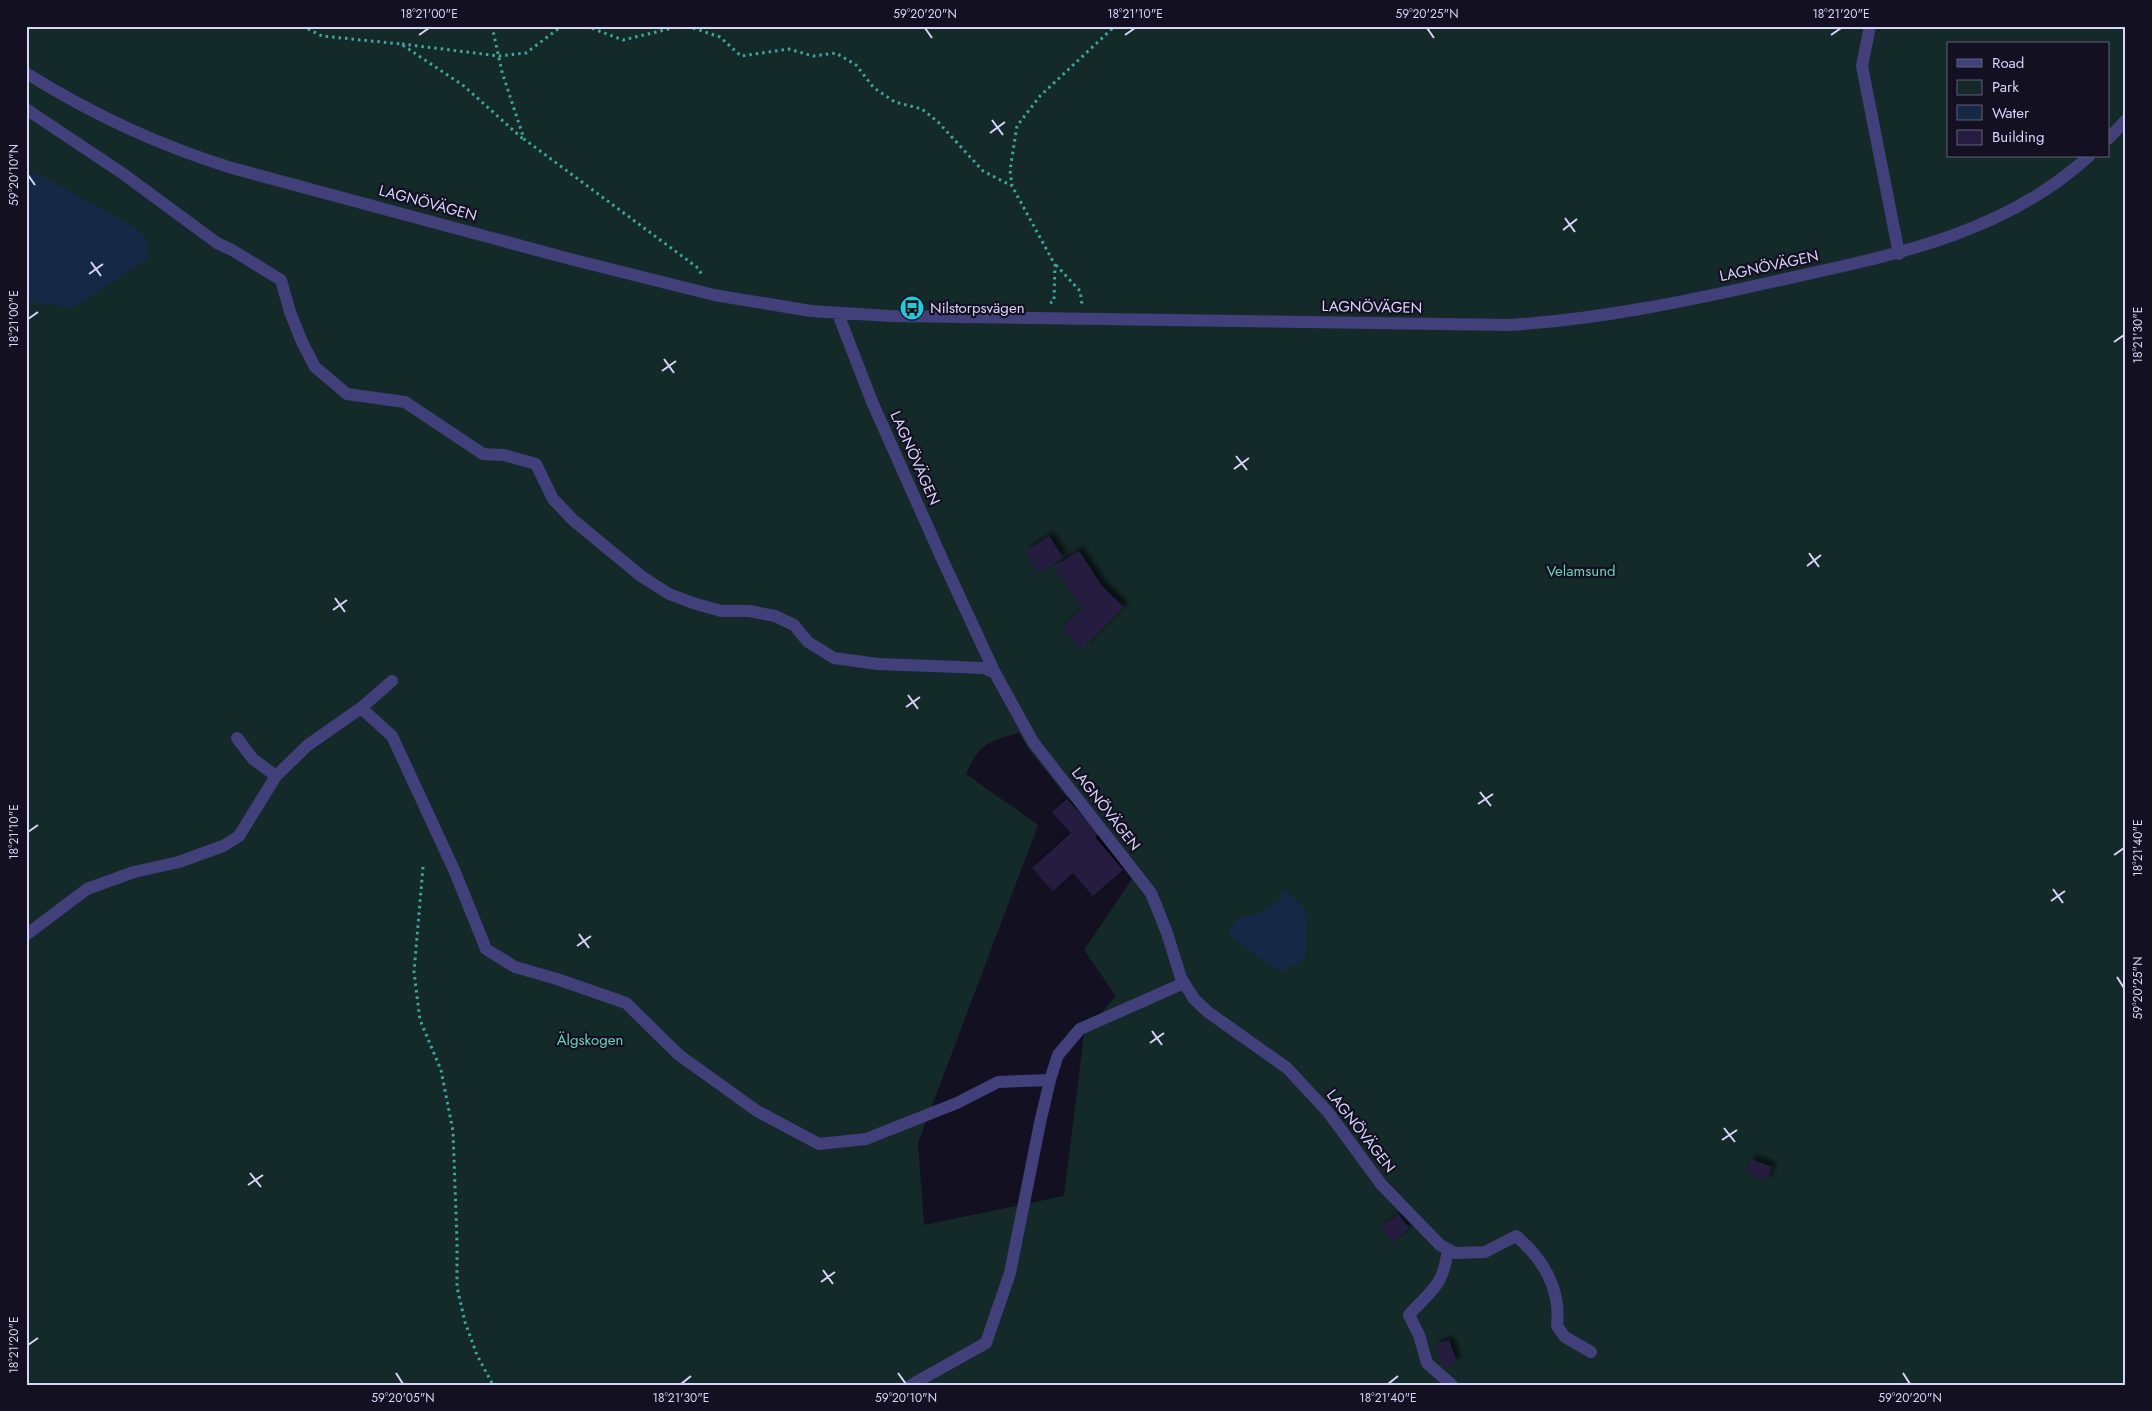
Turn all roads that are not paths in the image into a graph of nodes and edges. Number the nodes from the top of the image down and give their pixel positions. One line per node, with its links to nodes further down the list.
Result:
1 (1870, 26): 7 (street)
2 (26, 73): 8 (street, LAGNÖVÄGEN)
3 (26, 109): 9 (street)
4 (2126, 120): 5 (street)
5 (2110, 137)
6 (2086, 158): 7 (street, LAGNÖVÄGEN)
7 (1899, 254): 8 (street, LAGNÖVÄGEN)
8 (838, 314): 9 (street, LAGNÖVÄGEN)
9 (995, 673): 15 (street, LAGNÖVÄGEN)
10 (392, 681): 11 (street)
11 (361, 708): 13 (street); 16 (street)
12 (237, 738): 13 (street)
13 (276, 776): 14 (street)
14 (26, 935)
15 (1184, 983): 16 (street); 17 (street, LAGNÖVÄGEN)
16 (1050, 1080): 19 (street)
17 (1448, 1249): 18 (street); 20 (street)
18 (1591, 1352)
19 (911, 1385)
20 (1452, 1385)

